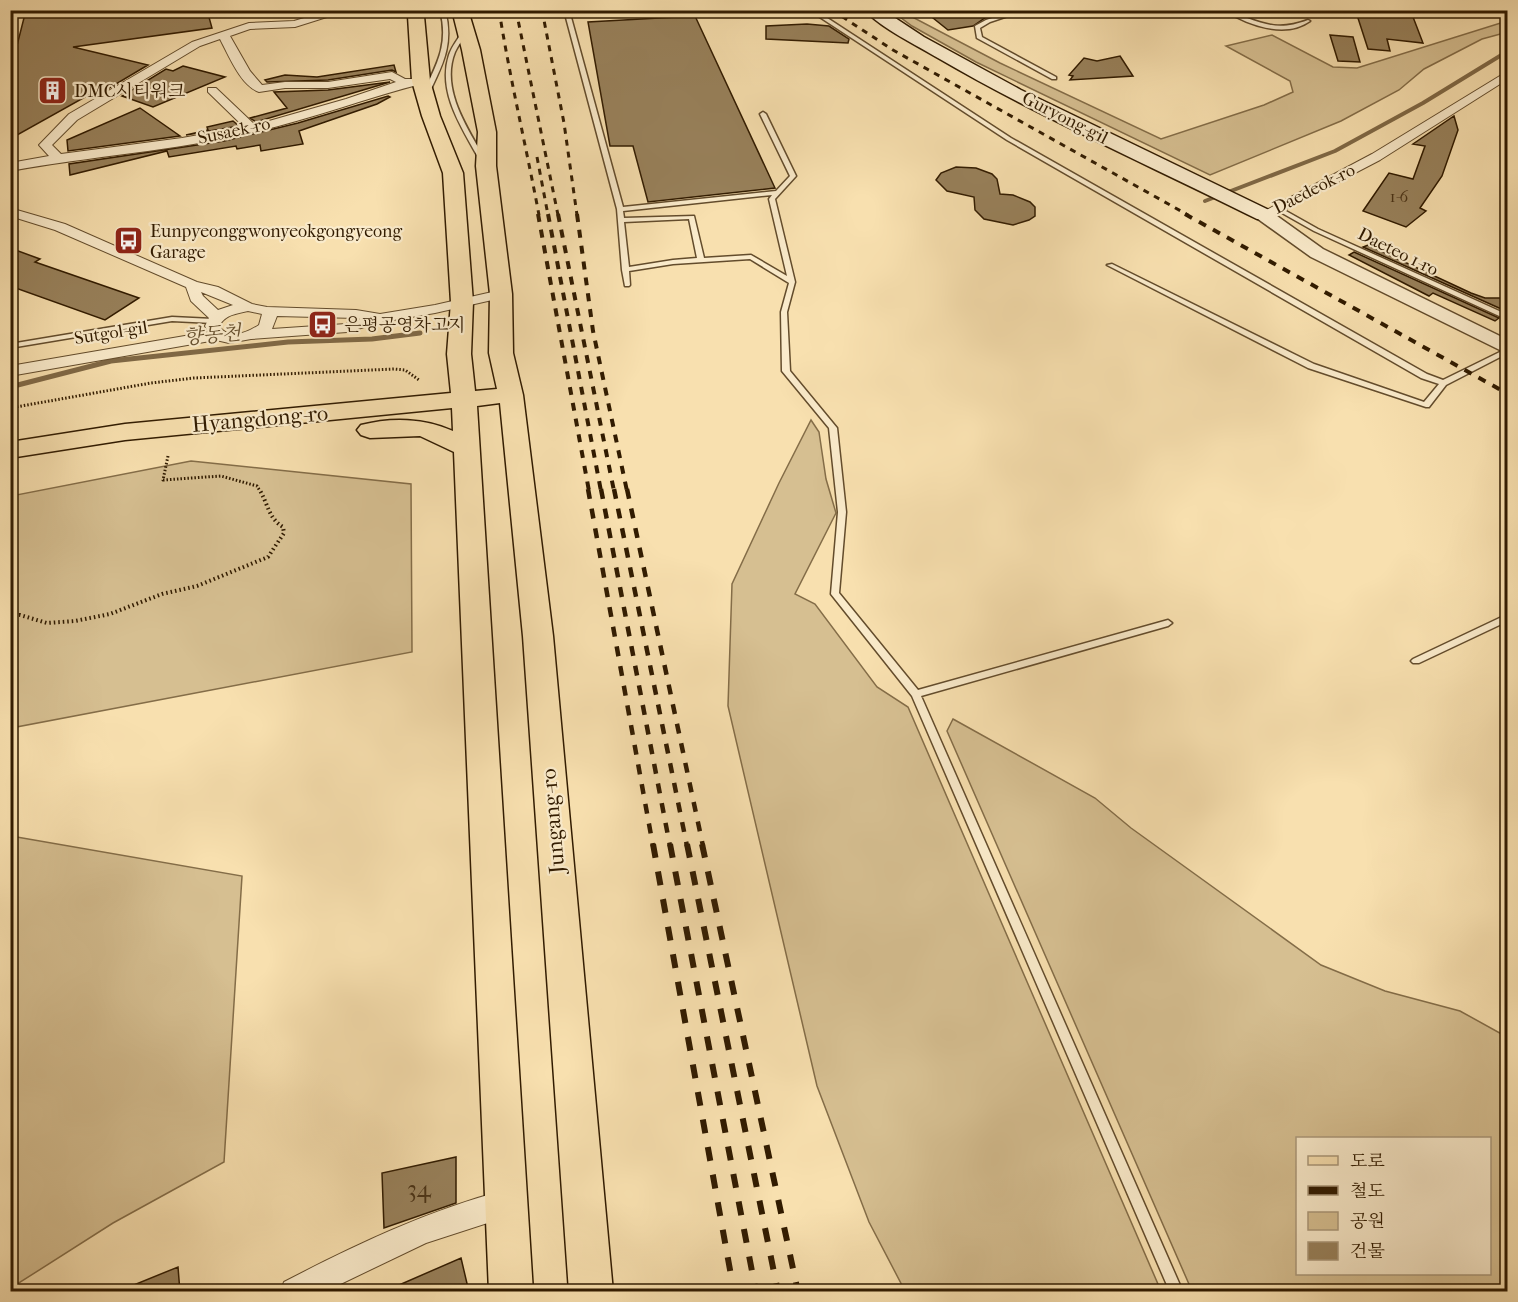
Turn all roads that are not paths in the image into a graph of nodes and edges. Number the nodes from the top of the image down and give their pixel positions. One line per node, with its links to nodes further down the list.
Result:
1 (345, 10): 12 (street)
2 (442, 10): 15 (lane)
3 (460, 10): 11 (main road)
4 (566, 10): 23 (lane)
5 (811, 10): 44 (lane)
6 (872, 10): 24 (main road, Guryong-gil)
7 (1024, 10): 14 (lane)
8 (1226, 10): 10 (lane)
9 (416, 11): 15 (main road)
10 (1308, 21)
11 (465, 31): 20 (main road); 20 (lane)
12 (221, 35): 15 (street, Susaek-ro); 19 (street)
13 (1508, 74): 24 (street, Daedeok-ro)
14 (1054, 78)
15 (417, 86): 18 (street, Susaek-ro); 36 (main road)
16 (212, 90): 18 (street)
17 (763, 114): 22 (lane)
18 (253, 129): 19 (street, Susaek-ro)
19 (58, 158): 21 (street, Susaek-ro)
20 (486, 166): 33 (main road)
21 (10, 167)
22 (778, 193): 23 (lane); 30 (lane)
23 (620, 209): 26 (lane)
24 (1265, 211): 38 (lane, Daeteo 1-ro); 42 (street, Daedeok-ro)
25 (10, 212): 31 (street)
26 (621, 220): 27 (lane); 29 (lane)
27 (701, 260): 29 (lane); 30 (lane)
28 (1110, 266): 44 (lane)
29 (625, 270): 32 (lane)
30 (792, 282): 53 (lane)
31 (192, 285): 34 (street); 39 (street)
32 (627, 285)
33 (501, 294): 36 (street); 45 (main road, Jungang-ro)
34 (248, 307): 35 (street); 39 (street)
35 (267, 311): 37 (street); 40 (street)
36 (462, 313): 37 (street); 46 (main road)
37 (380, 318): 40 (street)
38 (1508, 318)
39 (216, 324): 40 (street); 41 (lane); 43 (street, Sutgol-gil)
40 (250, 336)
41 (10, 346)
42 (1508, 349): 44 (lane)
43 (10, 371)
44 (1443, 383)
45 (511, 395): 46 (main road, Hyangdong-ro); 57 (main road, Jungang-ro)
46 (464, 401): 47 (main road, Hyangdong-ro); 48 (main road)
47 (125, 432): 48 (main road); 49 (main road, Hyangdong-ro)
48 (466, 449): 54 (main road)
49 (10, 450)
50 (1508, 617): 52 (lane)
51 (1168, 623): 53 (lane)
52 (1416, 661)
53 (916, 694): 58 (lane)
54 (505, 1204): 55 (street); 56 (main road)
55 (294, 1292)
56 (512, 1292)
57 (591, 1292)
58 (1177, 1292)

